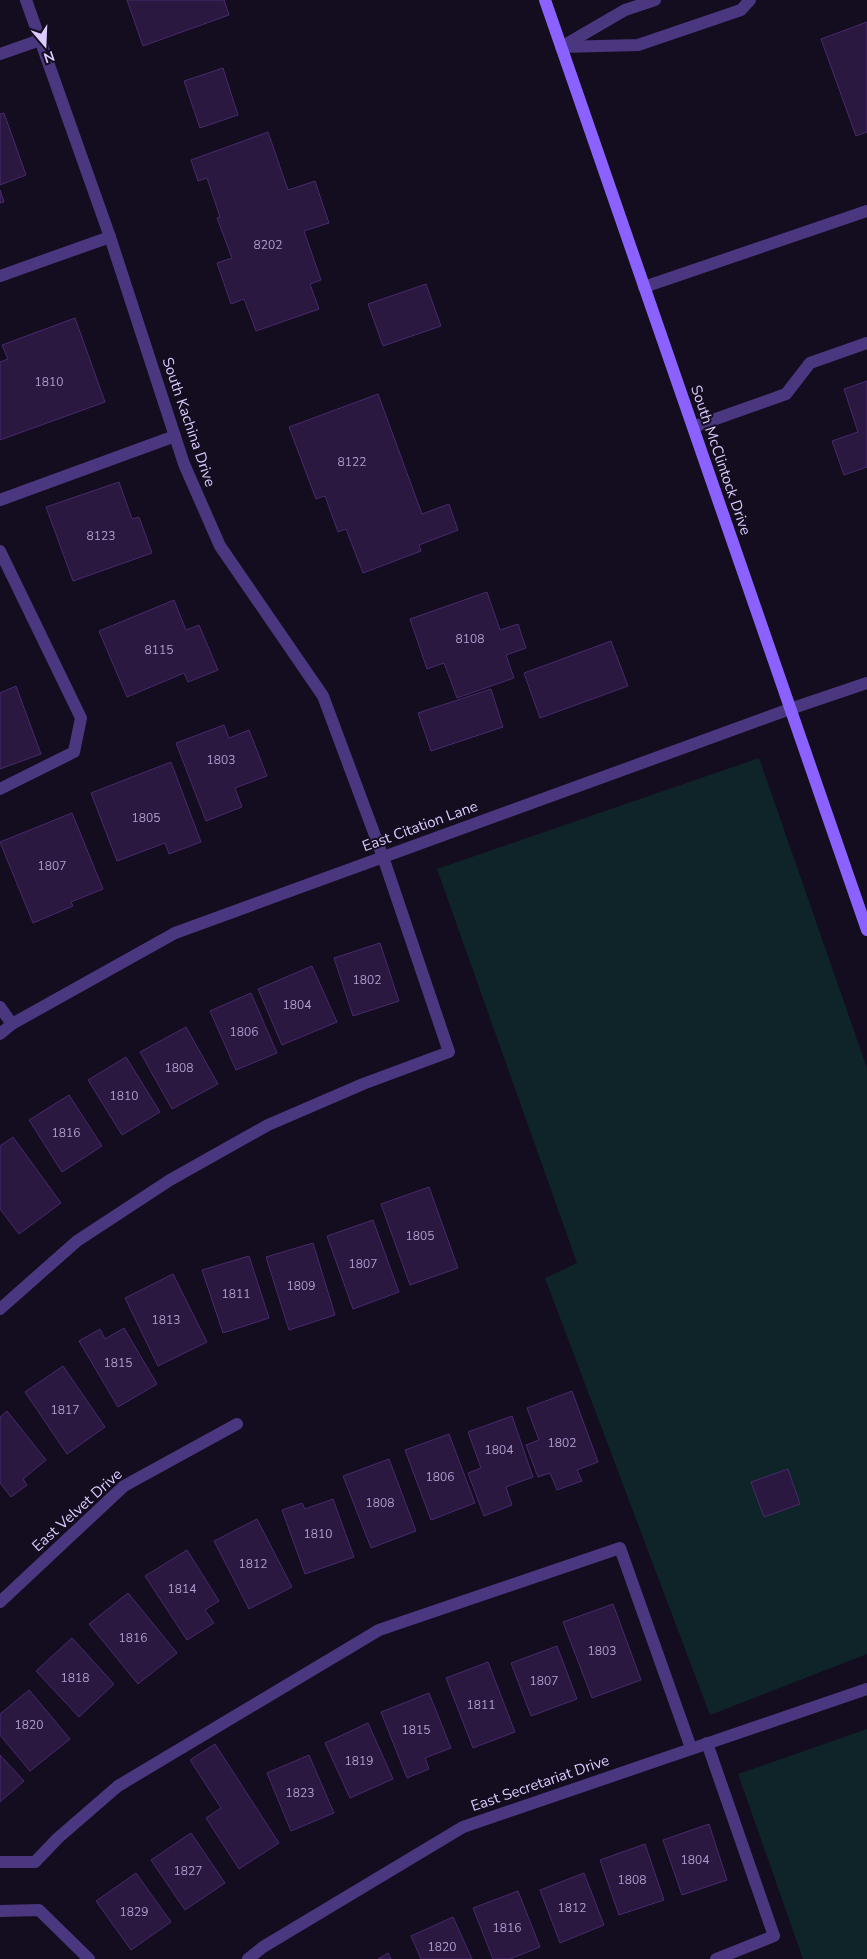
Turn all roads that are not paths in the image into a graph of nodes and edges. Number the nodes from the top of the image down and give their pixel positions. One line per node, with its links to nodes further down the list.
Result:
1 (26, 0): 5 (street, South Kachina Drive)
2 (545, 0): 6 (main road, South McClintock Drive)
3 (655, 0): 6 (street)
4 (750, 0): 6 (street)
5 (40, 40): 7 (street); 9 (street, South Kachina Drive)
6 (561, 47): 11 (main road, South McClintock Drive)
7 (0, 54)
8 (867, 211): 11 (street)
9 (110, 237): 10 (street); 14 (street, South Kachina Drive)
10 (0, 276)
11 (644, 287): 13 (main road, South McClintock Drive)
12 (867, 343): 13 (street)
13 (693, 428): 18 (main road, South McClintock Drive)
14 (175, 436): 15 (street); 20 (street, South Kachina Drive)
15 (0, 500)
16 (0, 551): 19 (street)
17 (867, 683): 18 (street, East Citation Lane)
18 (790, 709): 20 (street, East Citation Lane); 21 (main road, South McClintock Drive)
19 (0, 789)
20 (383, 857): 23 (street, East Citation Lane); 25 (street, South Kachina Drive)
21 (867, 930)
22 (0, 1006): 23 (street)
23 (12, 1024): 24 (street, East Citation Lane)
24 (0, 1034)
25 (0, 1309)
26 (237, 1424): 27 (street, East Velvet Drive)
27 (0, 1602)
28 (867, 1689): 29 (street, East Secretariat Drive)
29 (706, 1743): 30 (street, East Secretariat Drive); 35 (street)
30 (691, 1748): 31 (street); 34 (street, East Secretariat Drive)
31 (0, 1862)
32 (0, 1911): 33 (street)
33 (88, 1959)
34 (248, 1959)
35 (716, 1959)

